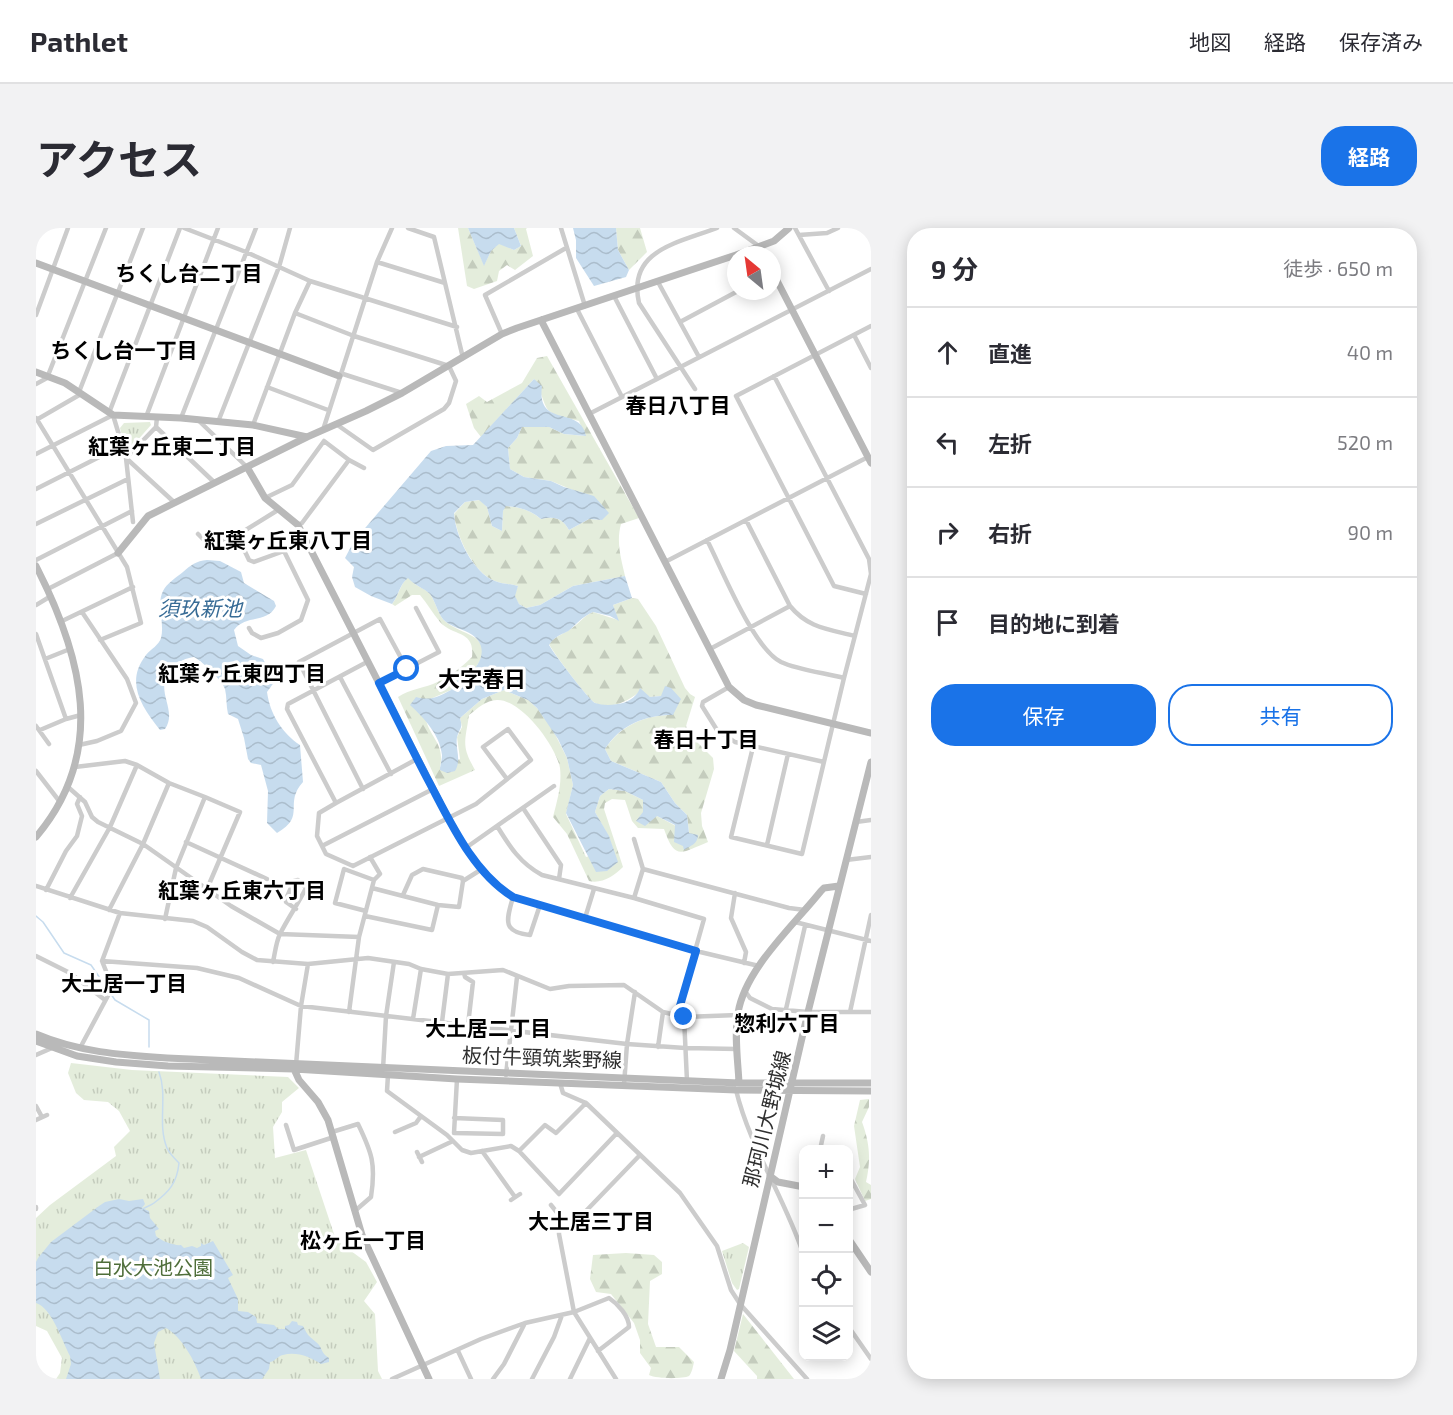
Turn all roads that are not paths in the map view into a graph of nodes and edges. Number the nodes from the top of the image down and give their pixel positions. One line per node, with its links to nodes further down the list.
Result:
1 (68, 228): 28 (street)
2 (106, 228): 31 (street)
3 (143, 228): 37 (street)
4 (182, 228): 19 (street); 43 (street)
5 (218, 228): 19 (street)
6 (256, 228): 23 (street)
7 (290, 228): 27 (street)
8 (392, 228): 25 (street)
9 (408, 228): 33 (street)
10 (561, 228): 22 (street)
11 (717, 228): 34 (street)
12 (734, 228): 20 (street)
13 (789, 228): 21 (street)
14 (795, 228): 18 (street)
15 (838, 228): 18 (street)
16 (868, 228): 17 (street)
17 (871, 234)
18 (800, 235): 36 (street)
19 (214, 239): 23 (street); 49 (street)
20 (759, 246)
21 (762, 246)
22 (566, 248): 44 (street); 55 (street)
23 (246, 252): 27 (street); 54 (street)
24 (727, 258): 32 (street)
25 (376, 262): 33 (street); 42 (street)
26 (36, 263): 28 (street)
27 (279, 267): 30 (street); 58 (street)
28 (53, 269): 31 (street); 41 (street)
29 (871, 269): 36 (street)
30 (310, 281): 42 (street); 47 (street)
31 (85, 282): 37 (street); 69 (street)
32 (658, 282): 34 (street); 51 (street)
33 (445, 283): 53 (street)
34 (636, 289): 39 (street); 64 (street)
35 (781, 289): 46 (street)
36 (829, 291): 46 (street)
37 (117, 293): 43 (street); 74 (street)
38 (36, 296): 41 (street)
39 (614, 296): 44 (street); 70 (street)
40 (727, 297): 51 (street)
41 (42, 298): 48 (street)
42 (366, 299): 53 (street); 57 (street)
43 (151, 306): 49 (street); 78 (street)
44 (585, 306): 45 (street)
45 (577, 309): 50 (street); 76 (street)
46 (792, 310): 60 (street); 61 (street)
47 (295, 313): 57 (street); 59 (street)
48 (36, 315)
49 (185, 318): 54 (street); 80 (street)
50 (541, 320): 55 (street); 79 (street)
51 (680, 322): 61 (street)
52 (871, 326): 56 (street)
53 (457, 327): 62 (street)
54 (216, 330): 58 (street); 82 (street)
55 (502, 334): 62 (street)
56 (854, 335): 60 (street); 65 (street)
57 (354, 336): 63 (street); 67 (street)
58 (248, 342): 59 (street); 85 (street)
59 (280, 354): 67 (street); 72 (street)
60 (815, 355): 68 (street); 96 (street)
61 (699, 357): 64 (street)
62 (463, 358): 63 (street)
63 (449, 366): 75 (street); 86 (street)
64 (681, 366): 70 (street); 73 (street)
65 (871, 368)
66 (36, 372): 69 (street)
67 (339, 376): 75 (street); 77 (street)
68 (774, 376): 100 (street); 105 (street)
69 (47, 378): 71 (street); 74 (street)
70 (657, 379): 76 (street)
71 (36, 384)
72 (267, 387): 77 (street); 87 (street)
73 (695, 389)
74 (80, 393): 78 (street); 83 (street)
75 (402, 393): 86 (street)
76 (622, 397): 79 (street)
77 (328, 410): 89 (street)
78 (111, 414): 80 (street); 91 (street); 92 (street)
79 (589, 414): 122 (street)
80 (146, 417): 81 (street)
81 (157, 417): 82 (street); 88 (street)
82 (181, 418): 84 (street)
83 (36, 419): 92 (street)
84 (198, 420): 85 (street); 97 (street)
85 (218, 422): 87 (street)
86 (336, 424): 89 (street)
87 (253, 425): 90 (street)
88 (156, 427): 94 (street); 102 (street)
89 (323, 430): 90 (street)
90 (308, 437): 97 (street)
91 (123, 445): 94 (street); 99 (street)
92 (53, 446): 93 (street); 99 (street)
93 (36, 454)
94 (126, 458): 101 (street); 107 (street)
95 (349, 460): 98 (street); 104 (street); 113 (street)
96 (869, 460): 100 (street)
97 (247, 467): 102 (street); 104 (street)
98 (364, 468)
99 (69, 473): 103 (street); 106 (street)
100 (828, 477): 105 (street); 124 (street)
101 (129, 479): 106 (street); 109 (street)
102 (215, 483): 107 (street)
103 (36, 489)
104 (265, 498): 108 (street)
105 (788, 498): 110 (street); 127 (street)
106 (86, 499): 112 (street); 114 (street)
107 (175, 503): 120 (street)
108 (278, 510): 113 (street); 116 (street)
109 (132, 511): 111 (street); 114 (street)
110 (746, 520): 118 (street); 129 (street)
111 (133, 522)
112 (36, 524)
113 (298, 525): 117 (street)
114 (103, 526): 120 (street); 121 (street)
115 (198, 534): 116 (street)
116 (237, 535): 119 (street)
117 (305, 540): 119 (street); 135 (street)
118 (707, 540): 122 (street); 133 (street)
119 (284, 550): 134 (street)
120 (118, 553): 125 (street); 126 (street)
121 (36, 560)
122 (665, 562): 140 (street)
123 (36, 566): 126 (street)
124 (871, 574): 127 (street)
125 (133, 587): 131 (street); 138 (street)
126 (49, 592): 128 (street); 132 (street)
127 (866, 594): 137 (street)
128 (36, 605)
129 (790, 606): 133 (street); 137 (street)
130 (416, 608): 143 (street)
131 (82, 612): 132 (street); 138 (street)
132 (60, 622): 139 (street)
133 (751, 627): 140 (street); 145 (street)
134 (249, 628)
135 (352, 633): 142 (street); 143 (street); 148 (street)
136 (36, 634): 141 (street)
137 (855, 636): 145 (street)
138 (100, 640): 155 (street)
139 (70, 649): 141 (street); 149 (street)
140 (710, 649): 147 (street)
141 (45, 659): 150 (street)
142 (367, 662): 144 (street); 146 (street)
143 (407, 669): 146 (street)
144 (340, 677): 148 (street); 165 (street)
145 (844, 678): 151 (street)
146 (379, 683): 158 (street)
147 (729, 687): 151 (street); 156 (street)
148 (313, 691): 171 (street); 176 (street)
149 (82, 715): 150 (street); 155 (street)
150 (66, 719): 152 (street)
151 (834, 724): 153 (street); 159 (street)
152 (38, 728): 154 (street)
153 (871, 733)
154 (49, 744)
155 (80, 745): 162 (street)
156 (753, 747): 157 (street); 189 (street)
157 (788, 754): 159 (street); 189 (street)
158 (417, 759): 165 (street); 172 (street)
159 (824, 762): 189 (street)
160 (871, 762): 163 (street, 那珂川大野城線)
161 (137, 765): 162 (street); 167 (street); 183 (street)
162 (75, 767): 170 (street)
163 (870, 770): 169 (street, 那珂川大野城線)
164 (36, 771): 175 (street)
165 (391, 774): 171 (street)
166 (507, 779): 166 (street); 178 (street)
167 (169, 783): 174 (street); 188 (street)
168 (554, 786): 177 (street)
169 (868, 786): 181 (street, 那珂川大野城線)
170 (68, 787): 173 (street); 175 (street)
171 (363, 789): 176 (street)
172 (433, 789): 178 (street); 190 (street)
173 (80, 797): 183 (street); 208 (street)
174 (205, 797): 187 (street); 194 (street)
175 (60, 802): 184 (street)
176 (336, 803): 190 (street)
177 (523, 808): 182 (street); 200 (street)
178 (448, 818): 191 (street); 192 (street)
179 (871, 820): 181 (street)
180 (36, 821): 184 (street)
181 (856, 822): 195 (street, 那珂川大野城線)
182 (497, 826): 191 (street); 200 (street)
183 (110, 827): 188 (street); 212 (street)
184 (42, 829): 185 (street)
185 (36, 837)
186 (634, 839): 198 (street)
187 (186, 842): 194 (street); 196 (street)
188 (143, 844): 196 (street); 217 (street)
189 (767, 845)
190 (322, 846): 192 (street)
191 (466, 848): 197 (street)
192 (370, 857): 201 (street)
193 (871, 857): 195 (street)
194 (220, 858): 199 (street); 206 (street)
195 (846, 860): 204 (street, 那珂川大野城線)
196 (176, 868): 206 (street); 223 (street)
197 (482, 869): 202 (street); 211 (street)
198 (643, 869): 209 (street); 213 (street)
199 (267, 879)
200 (559, 879): 207 (street)
201 (374, 880): 205 (street); 220 (street)
202 (463, 881): 210 (street); 214 (street)
203 (36, 886): 208 (street)
204 (839, 886): 218 (street); 226 (street, 那珂川大野城線)
205 (372, 888): 210 (street); 220 (street)
206 (207, 889): 227 (street)
207 (594, 889): 213 (street); 222 (street)
208 (46, 890): 212 (street)
209 (735, 893): 218 (street); 236 (street)
210 (403, 896): 214 (street)
211 (513, 897): 215 (street); 215 (street)
212 (70, 898): 217 (street)
213 (634, 898): 230 (street)
214 (438, 905): 220 (street)
215 (540, 905): 222 (street)
216 (296, 909): 216 (street); 227 (street)
217 (109, 910): 219 (street)
218 (806, 910): 224 (street)
219 (120, 913): 223 (street); 233 (street)
220 (365, 913): 228 (street)
221 (871, 915): 229 (street)
222 (585, 918): 230 (street)
223 (165, 919): 234 (street)
224 (795, 922): 225 (street); 238 (street)
225 (805, 926): 226 (street); 247 (street)
226 (830, 931): 229 (street); 250 (street, 那珂川大野城線)
227 (280, 934): 228 (street); 234 (street)
228 (359, 937): 232 (street)
229 (868, 940): 251 (street)
230 (696, 951): 236 (street); 255 (street)
231 (36, 956): 245 (street)
232 (356, 959): 235 (street); 237 (street); 248 (street)
233 (102, 961): 245 (street); 246 (street)
234 (273, 962): 237 (street)
235 (394, 962): 239 (street); 254 (street)
236 (744, 963): 238 (street)
237 (308, 964): 246 (street)
238 (759, 966): 243 (street)
239 (421, 969): 241 (street); 257 (street)
240 (464, 973): 241 (street); 242 (street); 259 (street)
241 (448, 974): 258 (street)
242 (516, 977): 244 (street); 260 (street)
243 (745, 990): 247 (street); 253 (street)
244 (635, 992): 249 (street); 263 (street)
245 (108, 995): 268 (street)
246 (300, 1006): 248 (street); 270 (street)
247 (786, 1009): 250 (street)
248 (349, 1012): 254 (street)
249 (663, 1012): 255 (street); 264 (street)
250 (808, 1012): 251 (street); 279 (street, 那珂川大野城線)
251 (850, 1012): 252 (street)
252 (871, 1012)
253 (738, 1015): 256 (street); 267 (street)
254 (386, 1016): 257 (street); 271 (street)
255 (677, 1016): 256 (street)
256 (684, 1017): 266 (street)
257 (413, 1019): 258 (street)
258 (442, 1022): 259 (street)
259 (468, 1025): 260 (street)
260 (511, 1030): 263 (street); 272 (street)
261 (36, 1034): 268 (street, 板付牛頸筑紫野線)
262 (36, 1041): 265 (street, 板付牛頸筑紫野線)
263 (627, 1044): 264 (street); 275 (street)
264 (658, 1047): 266 (street)
265 (52, 1048): 268 (street, 板付牛頸筑紫野線); 269 (street)
266 (685, 1048): 267 (street); 274 (street)
267 (737, 1048): 278 (street)
268 (78, 1052): 270 (street, 板付牛頸筑紫野線)
269 (36, 1056)
270 (295, 1066): 271 (street, 板付牛頸筑紫野線); 289 (street)
271 (384, 1072): 272 (street, 板付牛頸筑紫野線); 273 (street, 板付牛頸筑紫野線); 283 (street)
272 (506, 1077): 273 (street, 板付牛頸筑紫野線); 275 (street, 板付牛頸筑紫野線); 276 (street, 板付牛頸筑紫野線)
273 (457, 1079): 285 (street)
274 (687, 1081): 275 (street, 板付牛頸筑紫野線); 278 (street, 板付牛頸筑紫野線)
275 (624, 1082): 276 (street, 板付牛頸筑紫野線); 278 (street, 板付牛頸筑紫野線)
276 (560, 1083): 281 (street)
277 (871, 1083): 279 (street, 板付牛頸筑紫野線)
278 (737, 1087): 279 (street, 板付牛頸筑紫野線); 297 (street)
279 (792, 1087): 280 (street, 板付牛頸筑紫野線); 297 (street, 那珂川大野城線)
280 (871, 1091)
281 (586, 1103): 288 (street); 294 (street)
282 (36, 1106): 284 (street)
283 (421, 1116): 287 (street); 291 (street)
284 (41, 1117)
285 (454, 1118): 285 (street)
286 (286, 1125): 289 (street)
287 (395, 1132)
288 (617, 1132): 294 (street); 295 (street)
289 (333, 1135): 303 (street); 303 (street)
290 (823, 1136): 292 (street)
291 (453, 1141): 293 (street); 296 (street)
292 (821, 1145)
293 (482, 1151): 294 (street); 300 (street)
294 (519, 1151)
295 (640, 1155): 304 (street); 308 (street)
296 (419, 1157)
297 (770, 1176): 299 (street); 306 (street); 308 (street, 那珂川大野城線)
298 (853, 1182): 302 (street)
299 (799, 1186)
300 (515, 1197)
301 (551, 1205): 309 (street)
302 (853, 1209)
303 (356, 1210): 317 (street)
304 (584, 1213)
305 (853, 1244): 307 (street)
306 (803, 1253)
307 (871, 1272)
308 (740, 1304): 327 (street, 那珂川大野城線); 328 (street)
309 (574, 1312): 310 (street); 313 (street); 314 (street)
310 (562, 1315): 311 (street); 323 (street)
311 (525, 1323): 315 (street); 322 (street)
312 (853, 1332): 316 (street)
313 (590, 1338): 314 (street); 324 (street)
314 (598, 1350): 318 (street)
315 (458, 1351): 317 (street); 321 (street)
316 (871, 1359)
317 (422, 1365): 319 (street); 320 (street)
318 (612, 1373): 325 (street); 326 (street)
319 (392, 1379)
320 (429, 1379)
321 (471, 1379)
322 (493, 1379)
323 (532, 1379)
324 (570, 1379)
325 (609, 1379)
326 (616, 1379)
327 (721, 1379)
328 (807, 1379)

